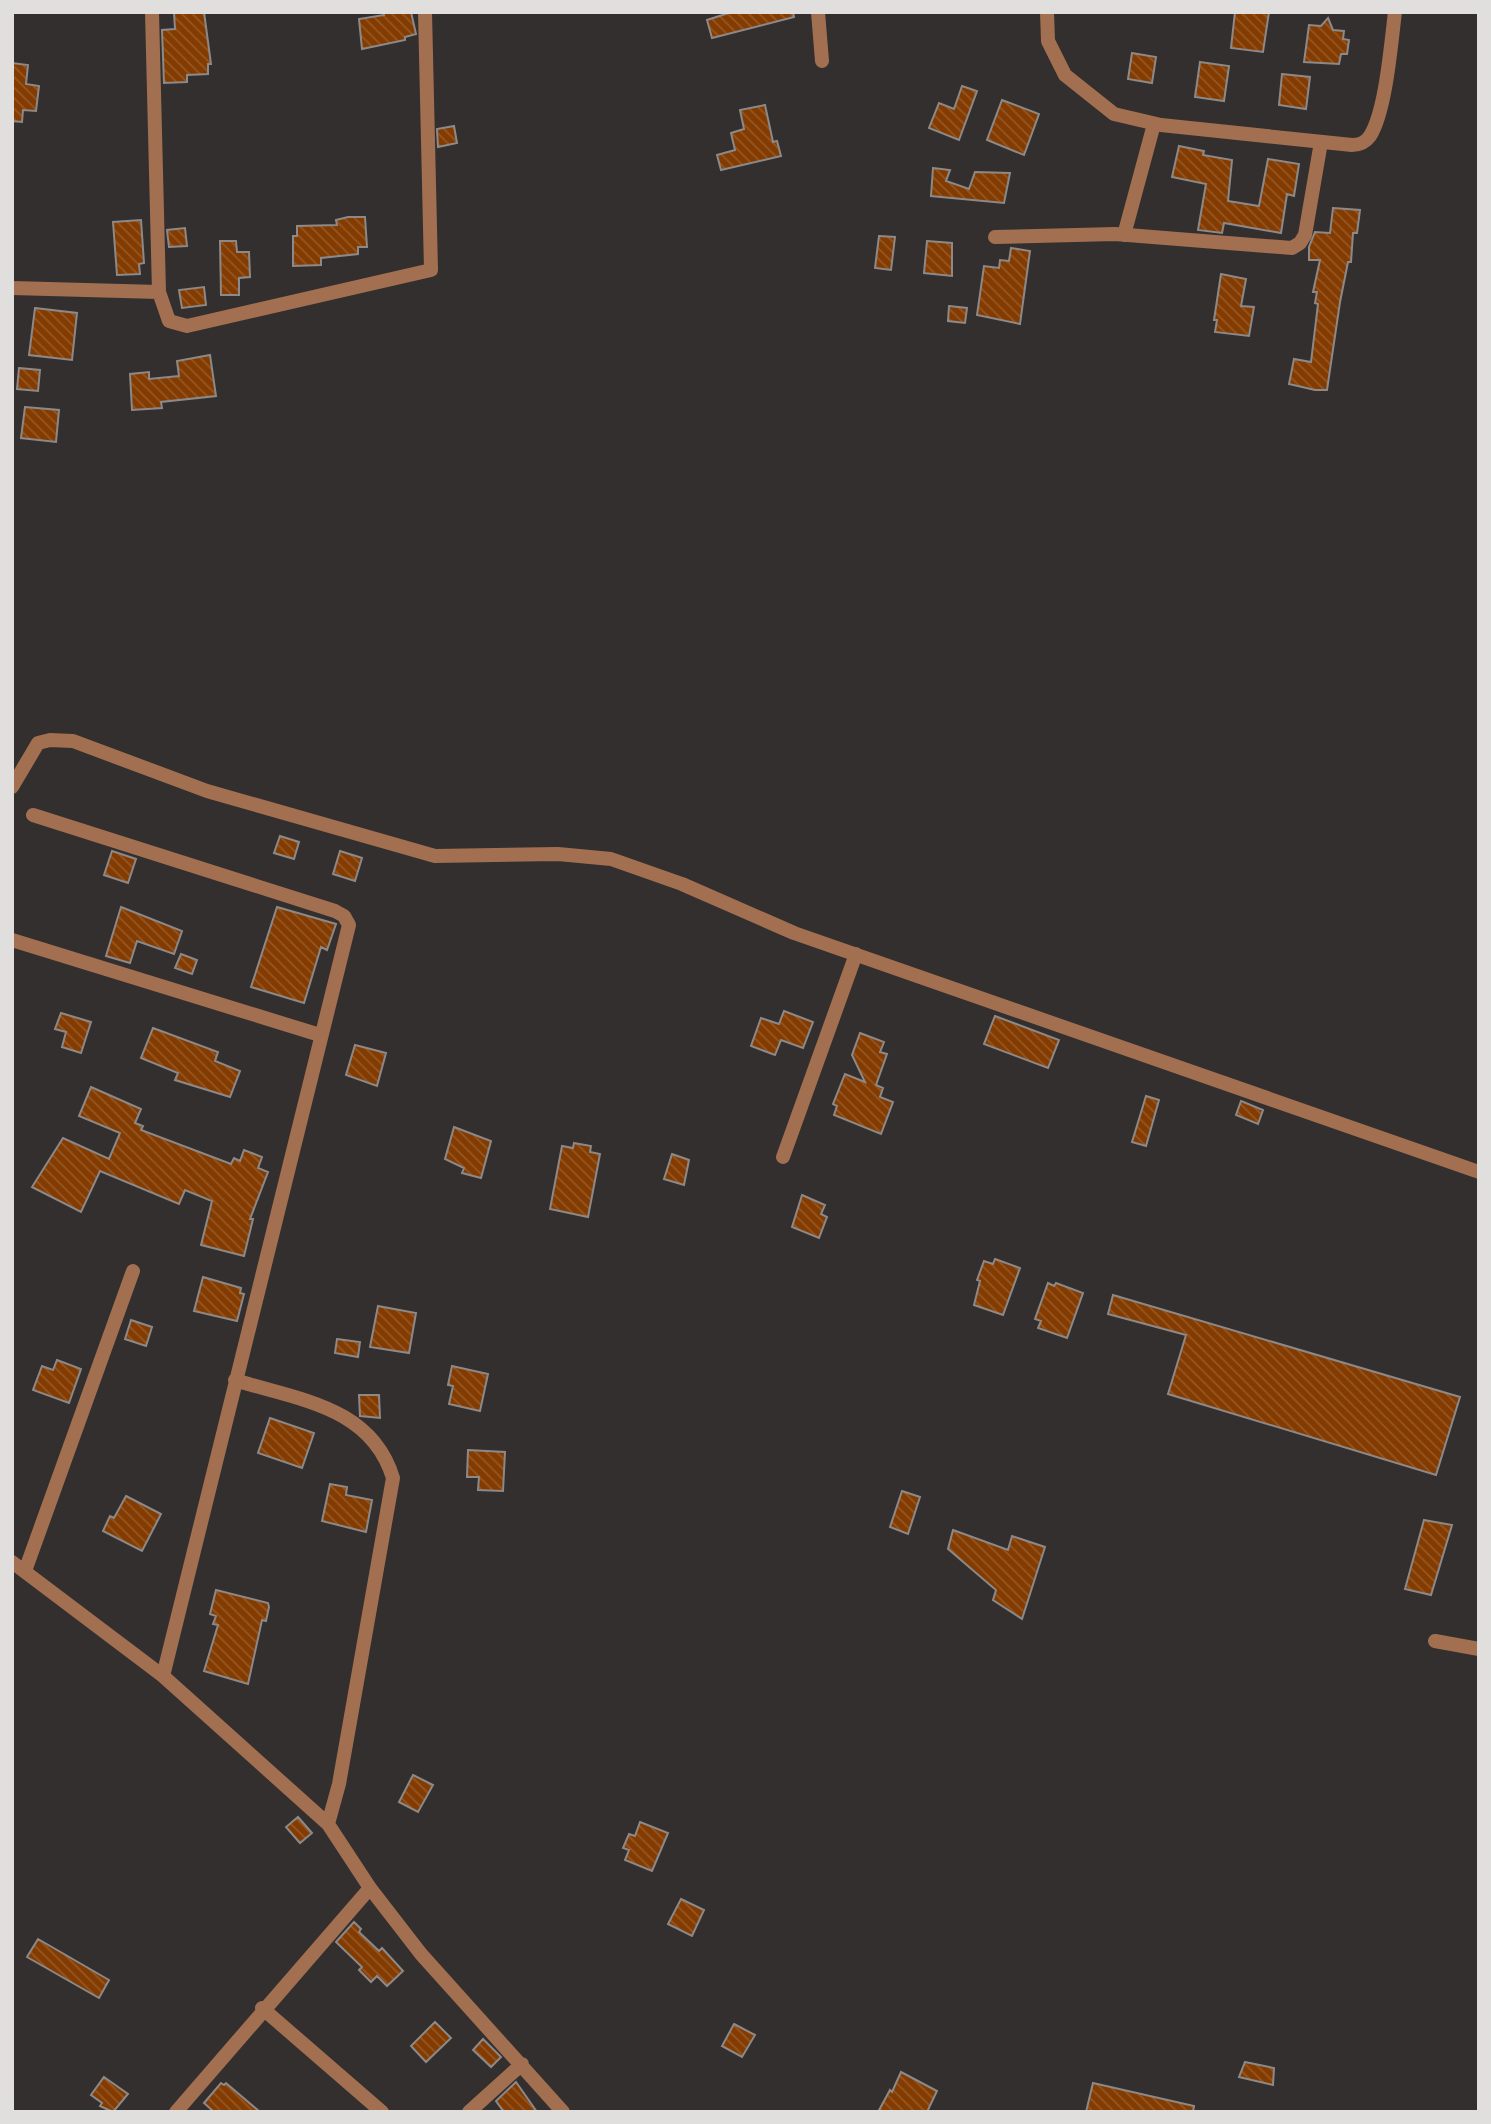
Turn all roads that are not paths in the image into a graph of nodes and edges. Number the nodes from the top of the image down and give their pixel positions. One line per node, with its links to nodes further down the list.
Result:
1 (152, 12): 12 (street)
2 (425, 12): 12 (street)
3 (818, 12): 6 (street)
4 (1047, 12): 7 (street)
5 (1395, 12): 8 (street)
6 (822, 61)
7 (1154, 124): 8 (street); 9 (street)
8 (1321, 142): 9 (street)
9 (1124, 234): 10 (street)
10 (995, 237)
11 (12, 288): 12 (street)
12 (159, 292)
13 (12, 787): 16 (street)
14 (33, 815): 17 (street)
15 (12, 940): 17 (street)
16 (856, 954): 18 (street); 19 (street)
17 (320, 1035): 21 (street)
18 (783, 1157)
19 (1479, 1172)
20 (133, 1271): 23 (street)
21 (235, 1380): 26 (street); 27 (street)
22 (12, 1562): 23 (street)
23 (25, 1571): 26 (street)
24 (1435, 1641): 25 (street)
25 (1479, 1649)
26 (163, 1676): 27 (street)
27 (328, 1824): 28 (street)
28 (370, 1888): 29 (street); 30 (street)
29 (262, 2008): 31 (street); 32 (street)
30 (522, 2064): 33 (street); 34 (street)
31 (176, 2112)
32 (382, 2112)
33 (469, 2112)
34 (563, 2112)

